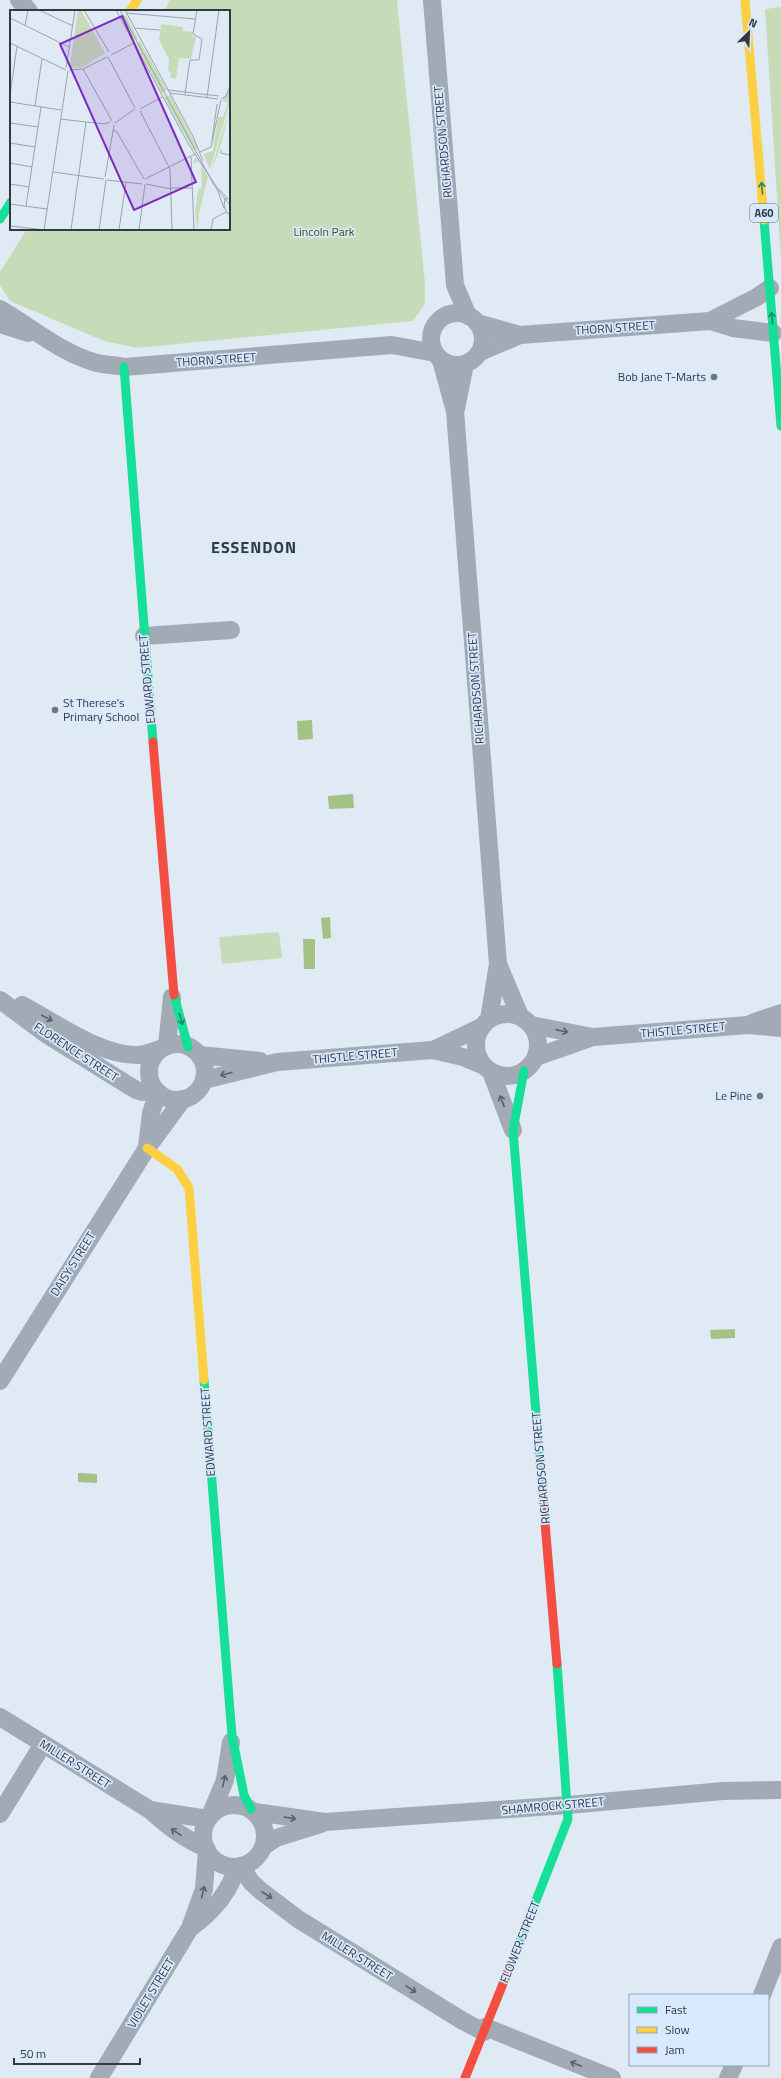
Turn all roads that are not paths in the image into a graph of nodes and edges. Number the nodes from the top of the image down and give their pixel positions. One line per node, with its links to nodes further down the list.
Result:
1 (19, 0): 5 (street)
2 (137, 0): 6 (street)
3 (432, 0): 9 (street, RICHARDSON STREET)
4 (745, 0): 10 (street, A60, one-way to 4)
5 (28, 10)
6 (131, 10)
7 (10, 204): 8 (street)
8 (0, 219)
9 (455, 285): 12 (street, RICHARDSON STREET); 13 (street, RICHARDSON STREET)
10 (770, 288): 14 (street, THORN STREET); 17 (street, A60, one-way to 10)
11 (0, 308): 19 (street, THORN STREET)
12 (445, 316): 13 (street); 16 (street)
13 (473, 320): 18 (street, THORN STREET); 21 (street)
14 (710, 320): 17 (street, THORN STREET); 18 (street, THORN STREET)
15 (0, 324): 19 (street, THORN STREET)
16 (433, 329): 20 (street, THORN STREET); 22 (street)
17 (777, 333): 26 (street, A60)
18 (520, 335): 21 (street, THORN STREET)
19 (46, 339): 24 (street, THORN STREET)
20 (392, 345): 22 (street, THORN STREET); 24 (street, THORN STREET)
21 (480, 352): 23 (street)
22 (438, 356): 23 (street); 25 (street, RICHARDSON STREET)
23 (465, 364): 25 (street, RICHARDSON STREET)
24 (124, 367): 28 (street, EDWARD STREET)
25 (455, 411): 29 (street, RICHARDSON STREET)
26 (781, 426)
27 (232, 630): 28 (street)
28 (144, 636): 30 (street, EDWARD STREET)
29 (498, 964): 34 (street, RICHARDSON STREET); 35 (street, RICHARDSON STREET)
30 (173, 992): 39 (street, EDWARD STREET); 41 (street, EDWARD STREET, one-way to 41)
31 (0, 994): 39 (street, FLORENCE STREET, one-way to 39)
32 (0, 1000): 47 (street, FLORENCE STREET)
33 (781, 1013): 36 (street, THISTLE STREET)
34 (525, 1020): 35 (street); 38 (street, THISTLE STREET, one-way to 38); 42 (street)
35 (484, 1024): 40 (street, THISTLE STREET); 44 (street)
36 (748, 1025): 37 (street, THISTLE STREET); 38 (street, THISTLE STREET)
37 (781, 1028)
38 (593, 1037): 42 (street, THISTLE STREET)
39 (164, 1047): 41 (street); 47 (street)
40 (433, 1050): 43 (street, THISTLE STREET); 44 (street, THISTLE STREET)
41 (194, 1051): 43 (street, THISTLE STREET); 46 (street)
42 (536, 1057): 45 (street)
43 (276, 1062): 46 (street, THISTLE STREET, one-way to 46)
44 (487, 1069): 45 (street); 49 (street, RICHARDSON STREET, one-way to 44)
45 (524, 1071): 49 (street, RICHARDSON STREET)
46 (204, 1080): 48 (street)
47 (157, 1091): 48 (street); 50 (street, DAISY STREET)
48 (183, 1099): 50 (street, DAISY STREET)
49 (513, 1130): 56 (street, RICHARDSON STREET)
50 (147, 1148): 51 (street, DAISY STREET); 53 (street, EDWARD STREET)
51 (0, 1381)
52 (0, 1717): 54 (street, MILLER STREET)
53 (232, 1736): 58 (street, EDWARD STREET); 60 (street, EDWARD STREET, one-way to 53)
54 (43, 1744): 57 (street, MILLER STREET); 59 (street)
55 (781, 1790): 56 (street, SHAMROCK STREET)
56 (568, 1805): 61 (street, SHAMROCK STREET); 68 (street, FLOWER STREET)
57 (150, 1810): 60 (street, MILLER STREET); 63 (street, MILLER STREET, one-way to 57)
58 (253, 1811): 60 (street); 61 (street, SHAMROCK STREET, one-way to 61); 62 (street)
59 (0, 1814)
60 (209, 1818): 63 (street)
61 (325, 1822): 62 (street, SHAMROCK STREET)
62 (264, 1846): 64 (street)
63 (207, 1849): 64 (street); 65 (street, VIOLET STREET, one-way to 63)
64 (239, 1866): 65 (street, VIOLET STREET); 68 (street, MILLER STREET, one-way to 68)
65 (190, 1928): 70 (street, VIOLET STREET)
66 (781, 1947): 67 (street)
67 (762, 1994)
68 (484, 2030): 71 (street, FLOWER STREET); 72 (street, MILLER STREET, one-way to 68)
69 (734, 2066): 73 (street)
70 (99, 2078)
71 (465, 2078)
72 (612, 2078)
73 (728, 2078)

